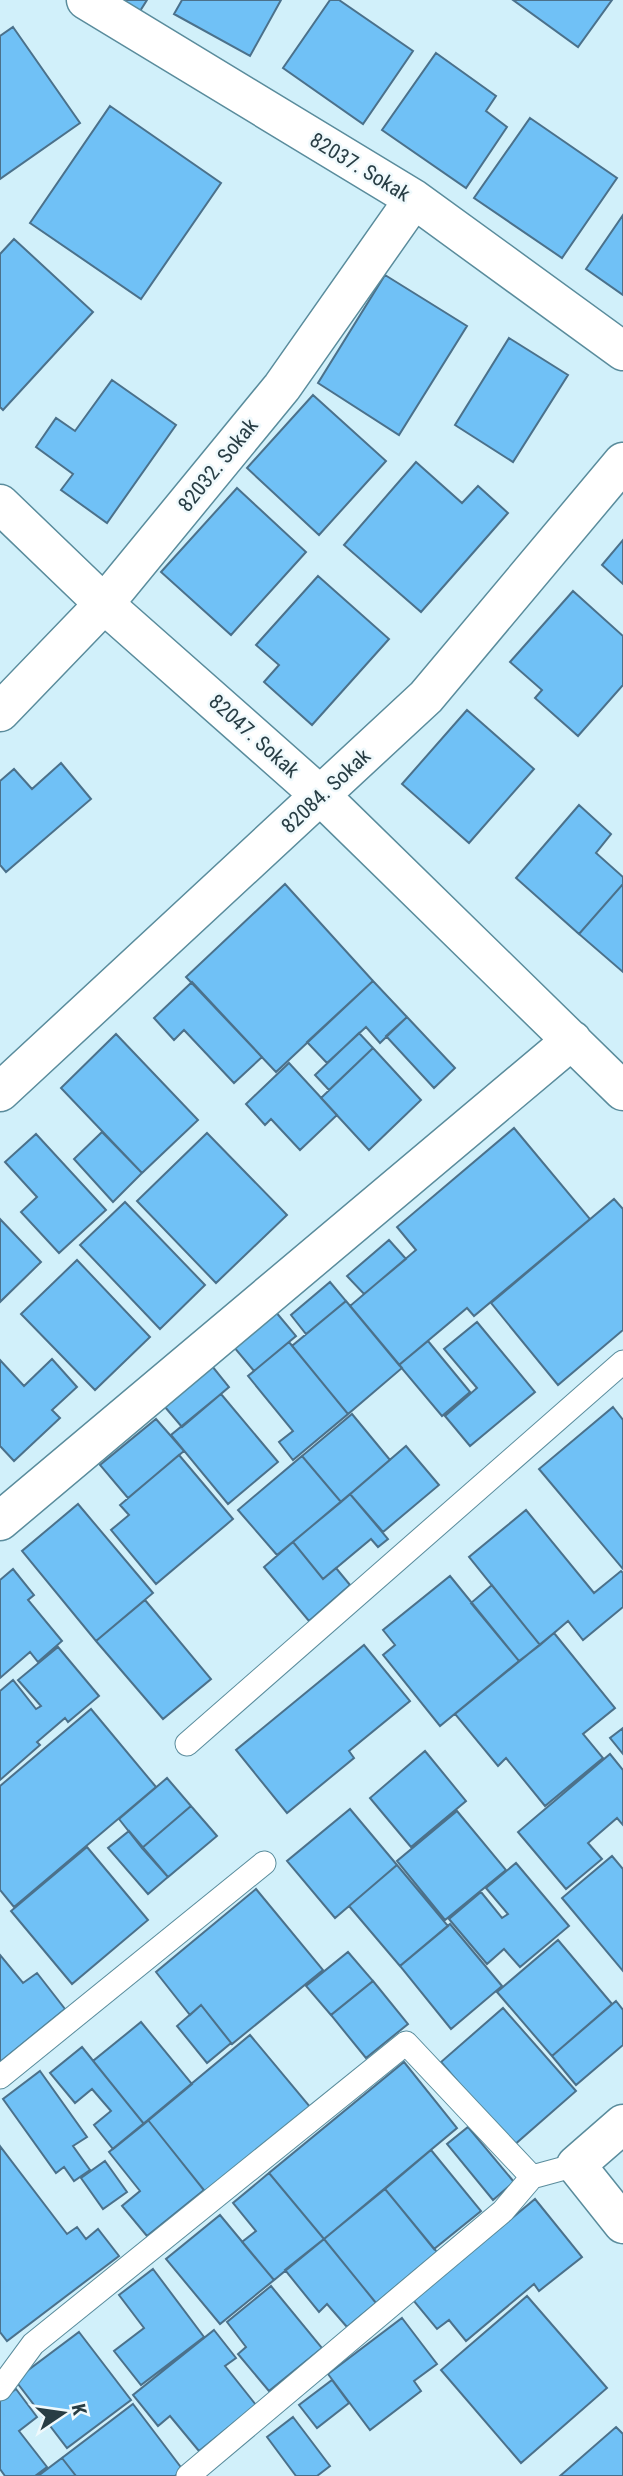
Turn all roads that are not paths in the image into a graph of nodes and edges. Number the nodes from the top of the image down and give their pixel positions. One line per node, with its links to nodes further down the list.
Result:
1 (86, 0): 2 (street, 82037. Sokak)
2 (414, 199): 3 (street, 82037. Sokak); 6 (street, 82032. Sokak)
3 (623, 351)
4 (623, 462): 8 (street, 82084. Sokak)
5 (0, 504): 6 (street, 82047. Sokak)
6 (104, 604): 7 (street, 82032. Sokak); 8 (street, 82047. Sokak)
7 (0, 712)
8 (321, 796): 9 (street, 82047. Sokak); 11 (street, 82084. Sokak)
9 (572, 1040): 10 (street, 82047. Sokak); 13 (street)
10 (623, 1091)
11 (0, 1092)
12 (623, 1362): 14 (lane)
13 (0, 1521)
14 (187, 1744)
15 (264, 1863): 16 (lane)
16 (0, 2077)
17 (623, 2124): 18 (street)
18 (576, 2165): 19 (lane); 20 (street)
19 (531, 2177): 21 (lane); 22 (lane)
20 (623, 2224)
21 (0, 2389)
22 (188, 2476)

